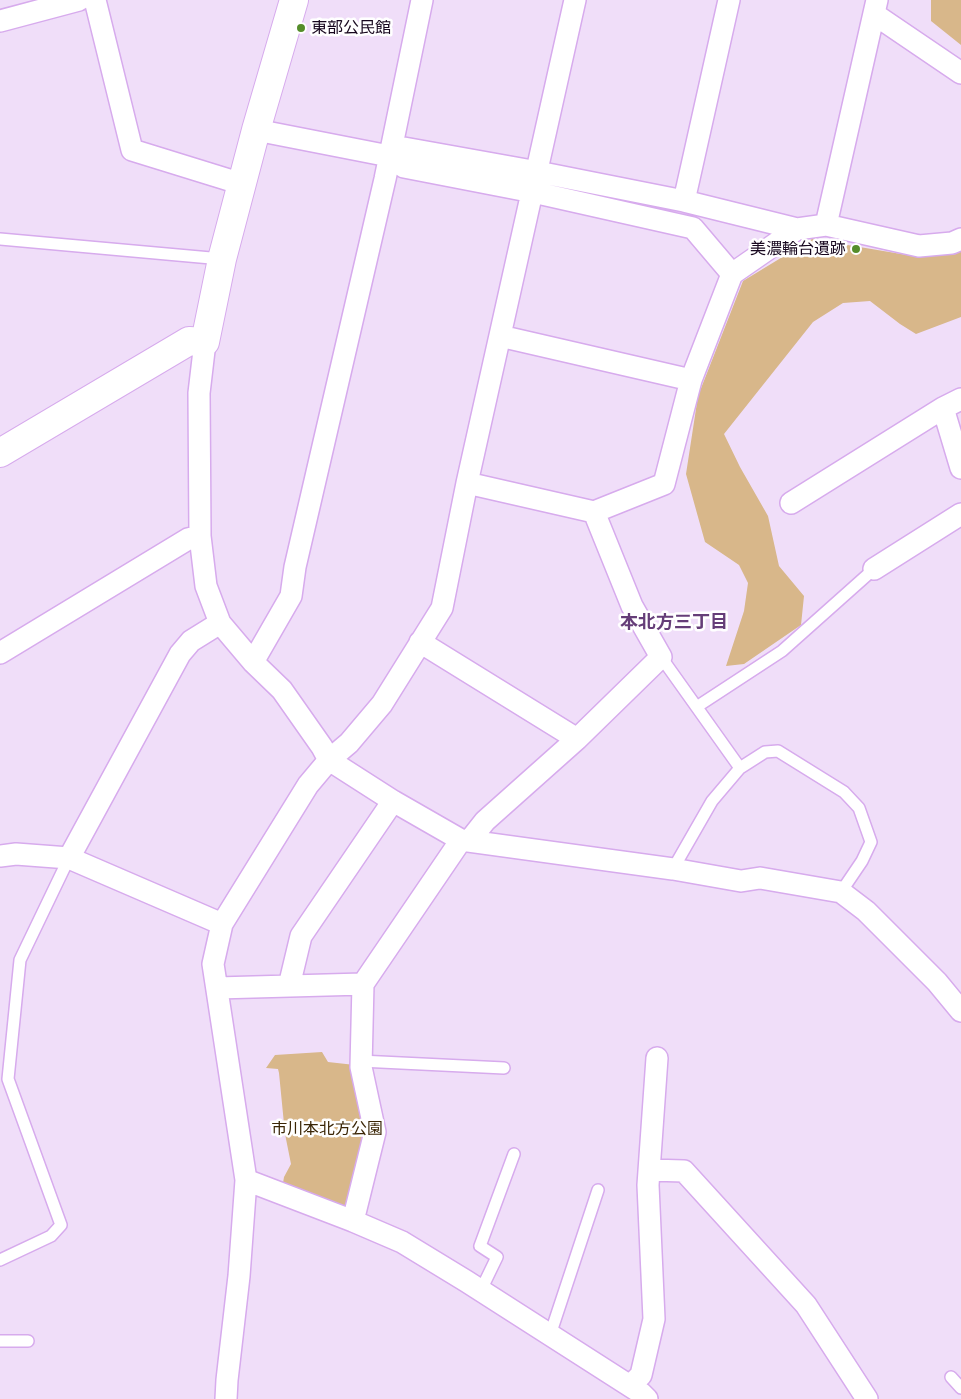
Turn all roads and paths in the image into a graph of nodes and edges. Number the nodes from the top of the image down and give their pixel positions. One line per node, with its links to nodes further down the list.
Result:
1 (79, 0): 8 (street)
2 (95, 0): 13 (street)
3 (294, 0): 10 (street)
4 (422, 0): 11 (street)
5 (575, 0): 12 (street)
6 (729, 0): 14 (street)
7 (875, 7): 9 (street); 15 (street)
8 (0, 21)
9 (961, 73)
10 (256, 130): 11 (street); 13 (street)
11 (389, 156): 12 (street); 37 (street)
12 (535, 182): 14 (street); 20 (street); 21 (street)
13 (242, 184): 19 (street)
14 (684, 201): 16 (street)
15 (826, 225): 16 (street); 18 (street)
16 (797, 229): 20 (street)
17 (0, 239): 19 (lane)
18 (961, 239)
19 (222, 259): 22 (street)
20 (732, 274): 23 (street)
21 (500, 336): 23 (street); 27 (street)
22 (206, 342): 25 (street); 31 (street)
23 (691, 380): 29 (street)
24 (952, 404): 26 (street); 28 (street)
25 (0, 453)
26 (961, 468)
27 (467, 483): 29 (street); 34 (street)
28 (791, 502)
29 (594, 512): 36 (street)
30 (961, 514): 32 (street)
31 (200, 536): 33 (street); 35 (street)
32 (874, 569): 38 (lane)
33 (220, 623): 37 (street); 45 (street)
34 (420, 642): 39 (street); 40 (street)
35 (0, 653)
36 (661, 657): 38 (lane); 39 (street)
37 (253, 662): 40 (street)
38 (698, 706): 41 (lane)
39 (577, 739): 43 (street)
40 (329, 760): 42 (street); 48 (street)
41 (740, 768): 46 (lane); 47 (lane)
42 (393, 801): 43 (street); 50 (street)
43 (466, 840): 46 (street); 49 (street)
44 (0, 856): 45 (street)
45 (69, 858): 48 (street); 61 (lane)
46 (673, 869): 47 (street)
47 (841, 892): 52 (street)
48 (222, 924): 51 (street)
49 (363, 984): 50 (street); 54 (street)
50 (289, 986): 51 (street)
51 (217, 988): 58 (street)
52 (961, 1011)
53 (657, 1058): 57 (street)
54 (360, 1061): 55 (lane); 60 (street)
55 (504, 1068)
56 (514, 1154): 62 (lane)
57 (650, 1170): 67 (street); 71 (street)
58 (246, 1180): 60 (street); 69 (street)
59 (598, 1190): 63 (lane)
60 (353, 1220): 62 (street)
61 (0, 1260)
62 (481, 1290): 63 (street)
63 (550, 1335): 67 (street)
64 (0, 1341): 65 (lane)
65 (28, 1341)
66 (951, 1377): 68 (lane)
67 (630, 1386): 70 (street)
68 (961, 1388)
69 (226, 1399)
70 (646, 1399)
71 (867, 1399)

